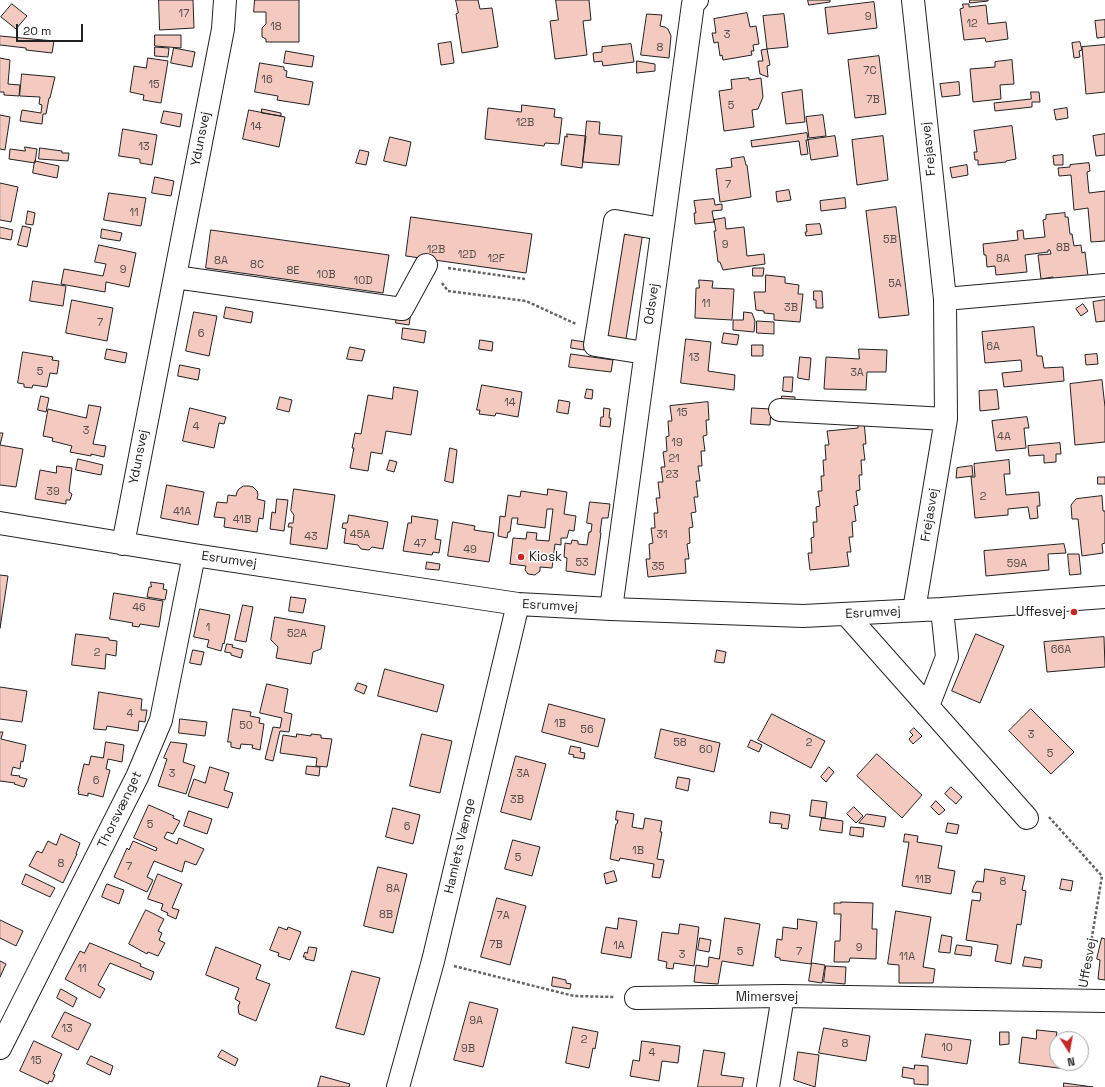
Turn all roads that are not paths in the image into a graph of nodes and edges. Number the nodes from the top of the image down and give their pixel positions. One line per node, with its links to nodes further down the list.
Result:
1 (225, 0): 6 (street, Ydunsvej)
2 (697, 0): 4 (street, Odsvej)
3 (913, 0): 8 (street, Frejasvej)
4 (662, 229): 9 (street, Odsvej); 9 (street)
5 (426, 264): 6 (street)
6 (175, 277): 13 (street, Ydunsvej)
7 (1105, 285): 8 (street)
8 (945, 299): 11 (street, Frejasvej)
9 (645, 353): 17 (street, Odsvej)
10 (780, 410): 11 (street)
11 (946, 419): 19 (street, Frejasvej)
12 (0, 523): 13 (street, Esrumvej)
13 (123, 544): 14 (street, Esrumvej)
14 (194, 555): 16 (street, Esrumvej); 26 (street, Thorsvænget)
15 (1105, 597): 18 (street, Esrumvej)
16 (518, 604): 17 (street, Esrumvej); 27 (street, Hamlets Vænge)
17 (611, 609): 20 (street, Esrumvej)
18 (942, 609): 19 (street, Esrumvej); 21 (street)
19 (914, 610): 20 (street, Esrumvej)
20 (846, 614): 21 (street)
21 (928, 706): 22 (street)
22 (1027, 818)
23 (783, 996): 24 (street, Mimersvej); 25 (street, Mimersvej); 28 (street)
24 (636, 998)
25 (1105, 1001)
26 (0, 1048)
27 (398, 1087)
28 (768, 1087)

